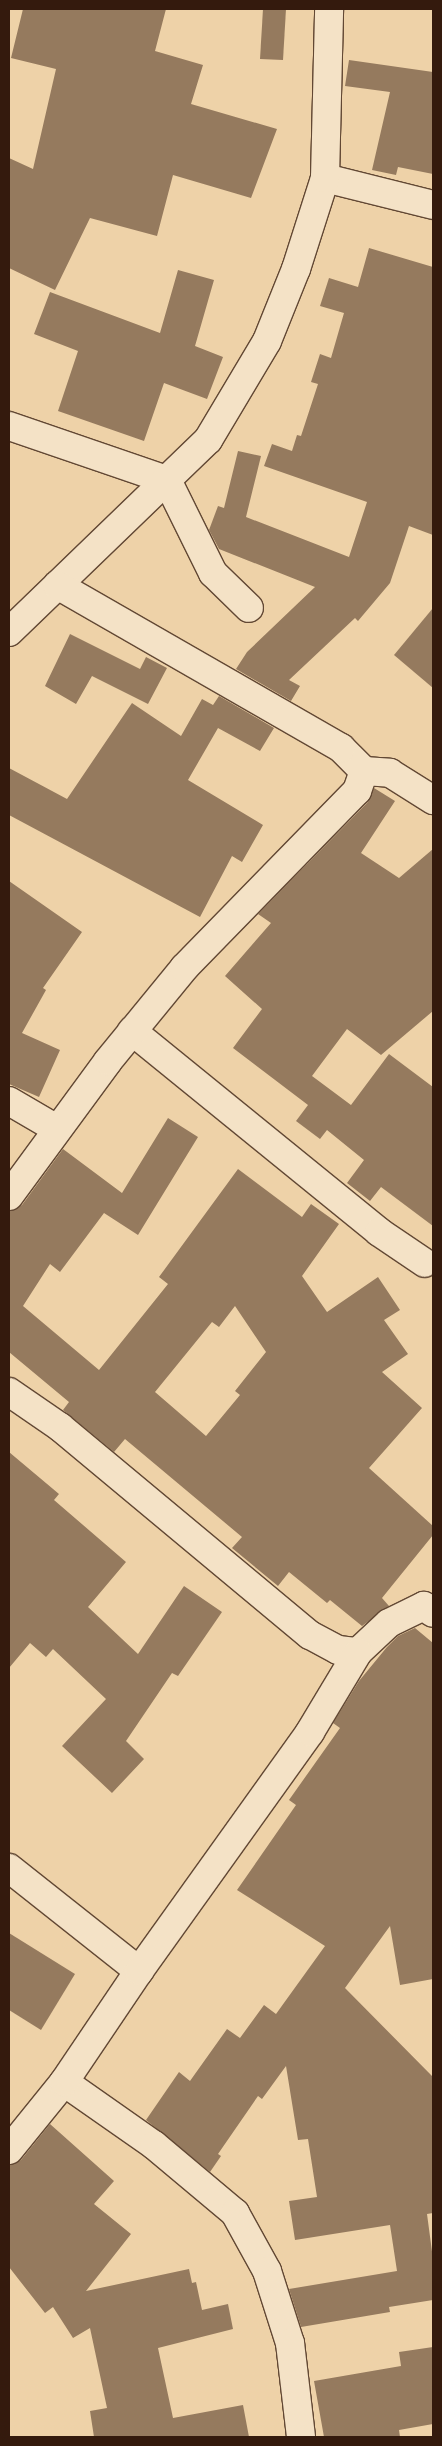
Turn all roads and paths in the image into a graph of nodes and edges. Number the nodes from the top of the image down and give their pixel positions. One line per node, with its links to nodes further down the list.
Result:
1 (329, 9): 2 (street)
2 (325, 178): 3 (street); 5 (street)
3 (433, 205)
4 (9, 426): 5 (street)
5 (166, 480): 6 (street); 7 (street)
6 (58, 585): 8 (street); 9 (street)
7 (249, 608)
8 (9, 632)
9 (364, 771): 10 (street); 11 (street)
10 (433, 800)
11 (132, 1031): 13 (street); 15 (street)
12 (9, 1101): 13 (street)
13 (57, 1129): 14 (street)
14 (9, 1196)
15 (425, 1263)
16 (9, 1392): 18 (street)
17 (430, 1604): 18 (street)
18 (358, 1652): 20 (street)
19 (9, 1868): 20 (street)
20 (139, 1971): 21 (street)
21 (64, 2082): 22 (street); 23 (street)
22 (9, 2150)
23 (301, 2437)

